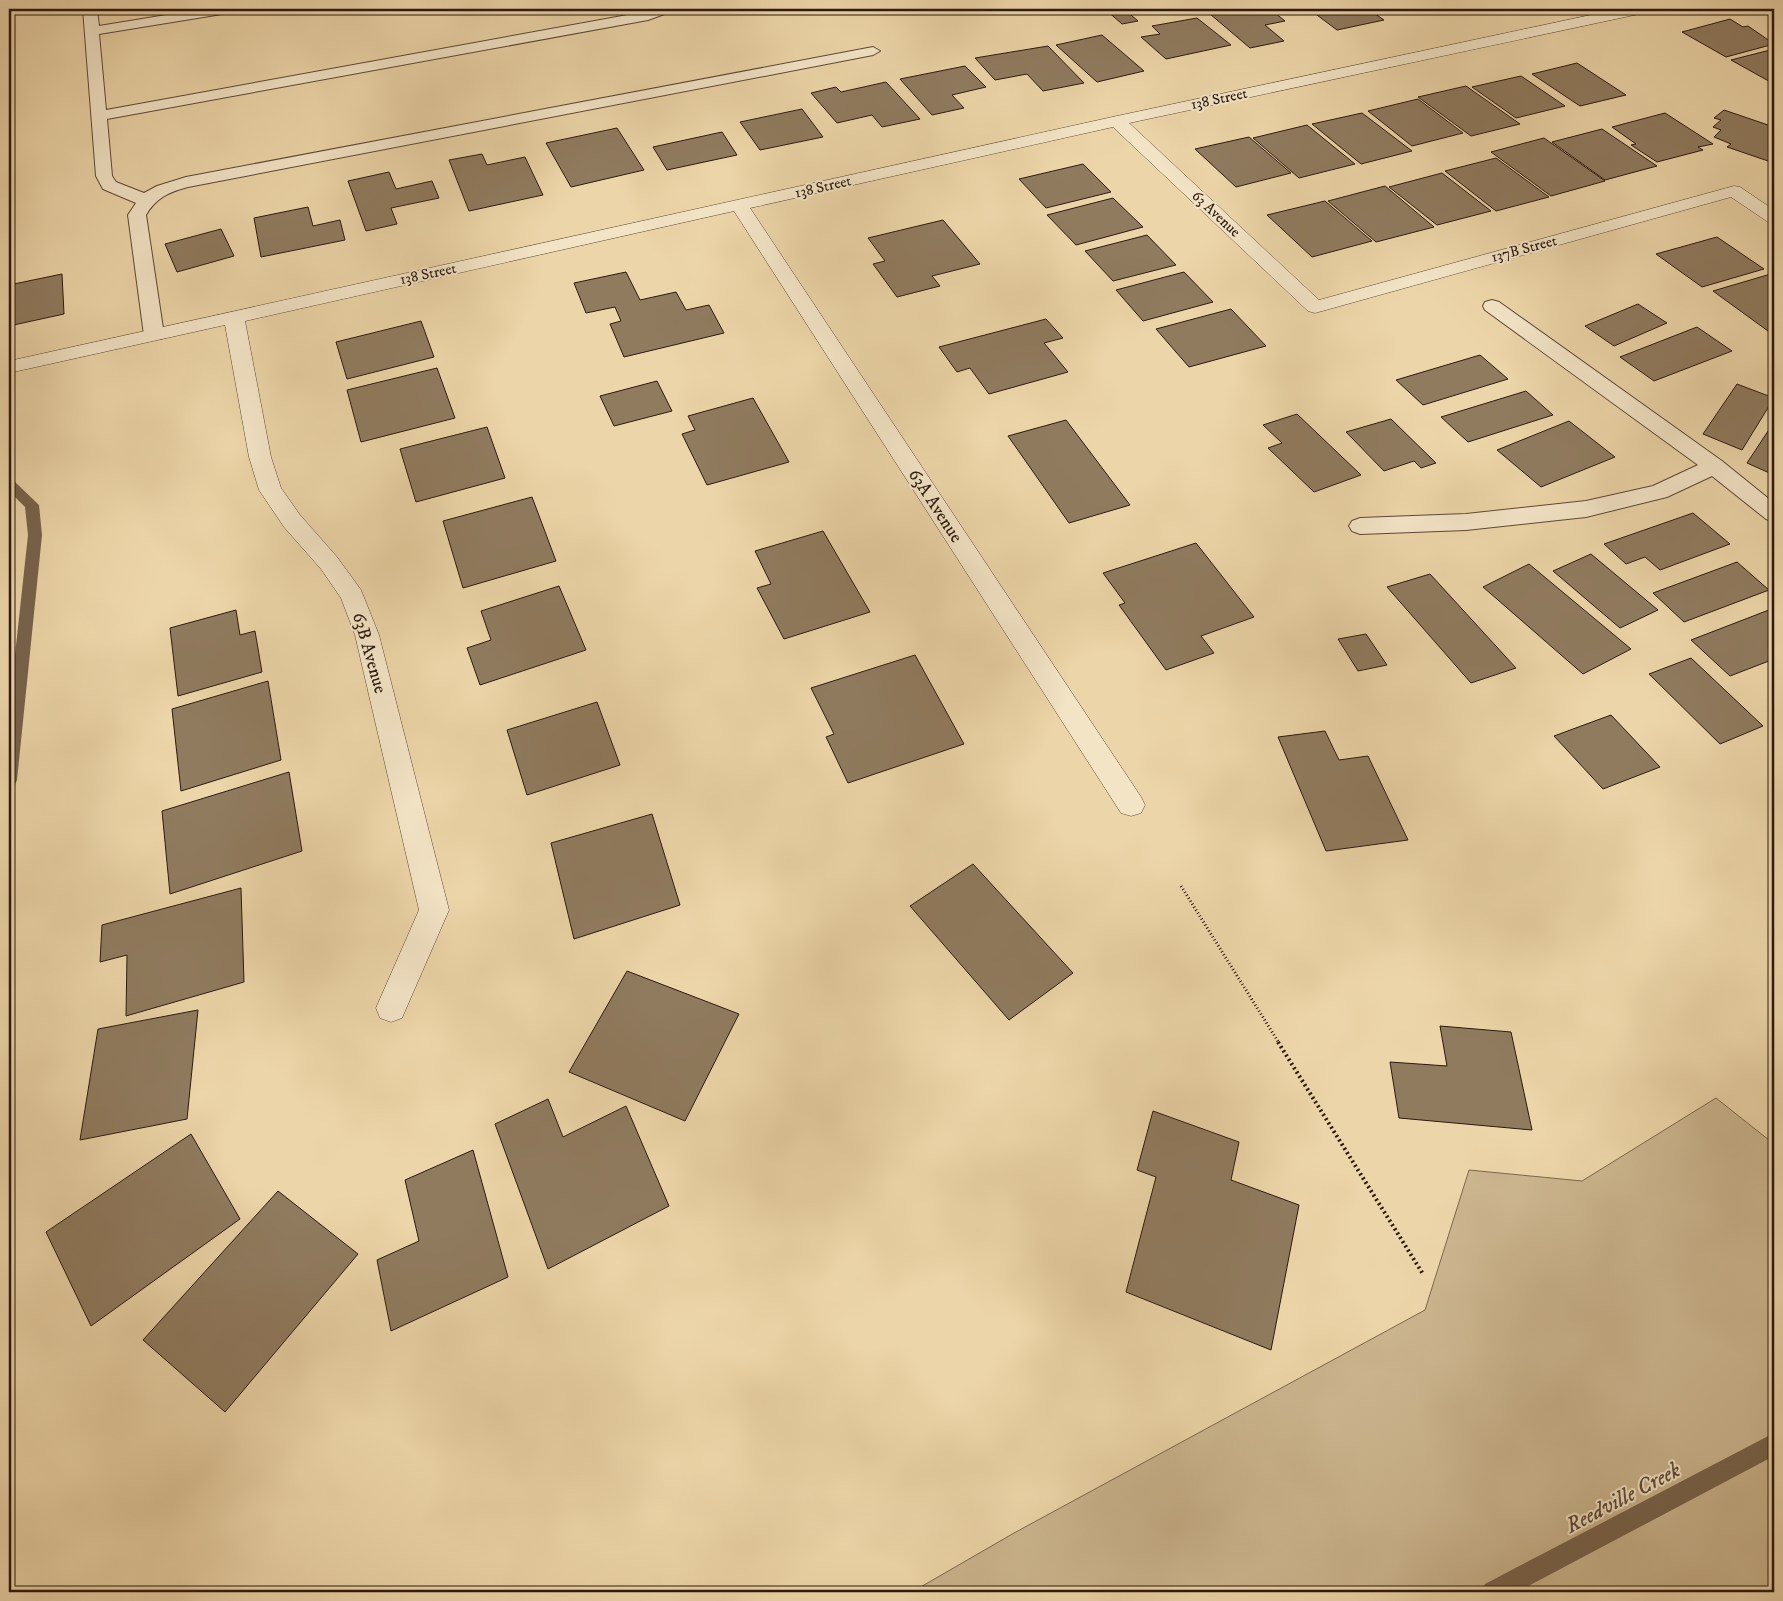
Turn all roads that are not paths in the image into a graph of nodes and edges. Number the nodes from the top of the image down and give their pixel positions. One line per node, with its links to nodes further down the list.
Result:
1 (90, 9): 5 (lane)
2 (228, 9): 5 (lane)
3 (664, 9): 7 (lane)
4 (1639, 9): 8 (street, 138 Street)
5 (92, 32): 7 (lane)
6 (873, 52): 9 (lane)
7 (99, 116): 9 (lane)
8 (1117, 121): 10 (street, 138 Street); 13 (street, 63 Avenue)
9 (145, 200): 15 (lane)
10 (740, 206): 14 (street, 138 Street); 20 (street, 63A Avenue)
11 (1774, 218): 13 (street, 137B Street)
12 (1492, 306): 17 (lane)
13 (1315, 307)
14 (234, 317): 15 (street, 138 Street); 21 (street, 63B Avenue)
15 (154, 335): 16 (street, 138 Street)
16 (9, 367)
17 (1714, 466): 18 (lane); 19 (lane)
18 (1774, 514)
19 (1360, 526)
20 (1131, 805)
21 (391, 1008)

